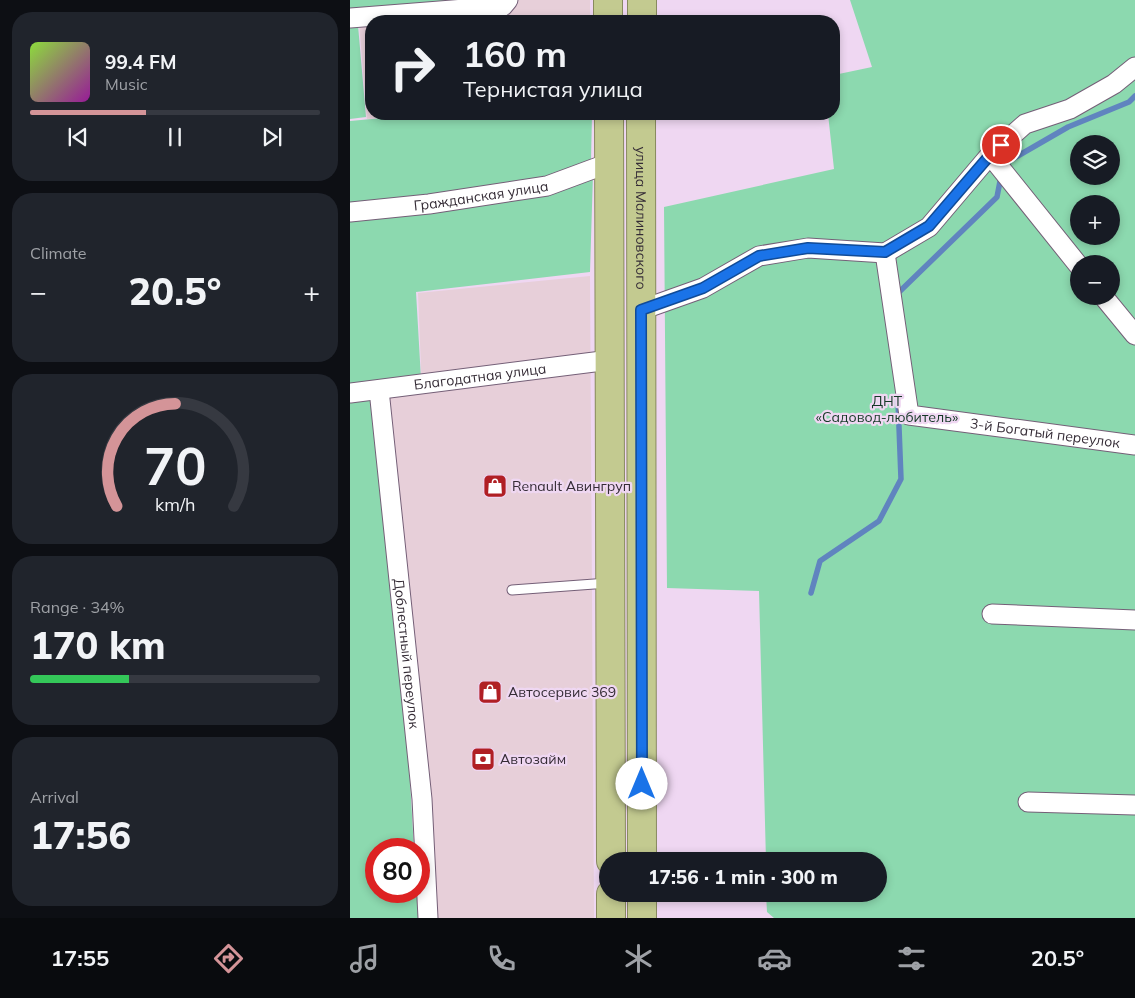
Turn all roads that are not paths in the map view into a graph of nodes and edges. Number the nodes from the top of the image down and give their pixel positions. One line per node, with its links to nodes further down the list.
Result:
1 (608, 0): 5 (highway)
2 (642, 0): 6 (highway)
3 (505, 3): 4 (street)
4 (381, 15)
5 (608, 15)
6 (642, 15)
7 (365, 17): 8 (street)
8 (350, 18)
9 (1135, 67): 12 (street)
10 (609, 120): 13 (highway)
11 (641, 120): 18 (highway, улица Малиновского)
12 (990, 155): 15 (street); 16 (street)
13 (610, 163): 14 (street, Гражданская улица); 20 (highway)
14 (350, 212)
15 (885, 252): 18 (street); 23 (street, 3-й Богатый переулок)
16 (1070, 255)
17 (1110, 305): 19 (street)
18 (641, 310): 31 (highway, улица Малиновского)
19 (1135, 335)
20 (610, 360): 21 (street, Благодатная улица); 24 (highway)
21 (379, 390): 22 (street, Благодатная улица); 34 (street, Доблестный переулок)
22 (350, 394)
23 (1135, 445)
24 (610, 583): 25 (lane); 30 (highway)
25 (512, 590)
26 (992, 614): 27 (street)
27 (1135, 620)
28 (1028, 802): 29 (street)
29 (1135, 805)
30 (611, 852)
31 (642, 852)
32 (611, 902): 35 (highway)
33 (642, 902): 36 (highway)
34 (428, 918)
35 (611, 918)
36 (642, 918)

